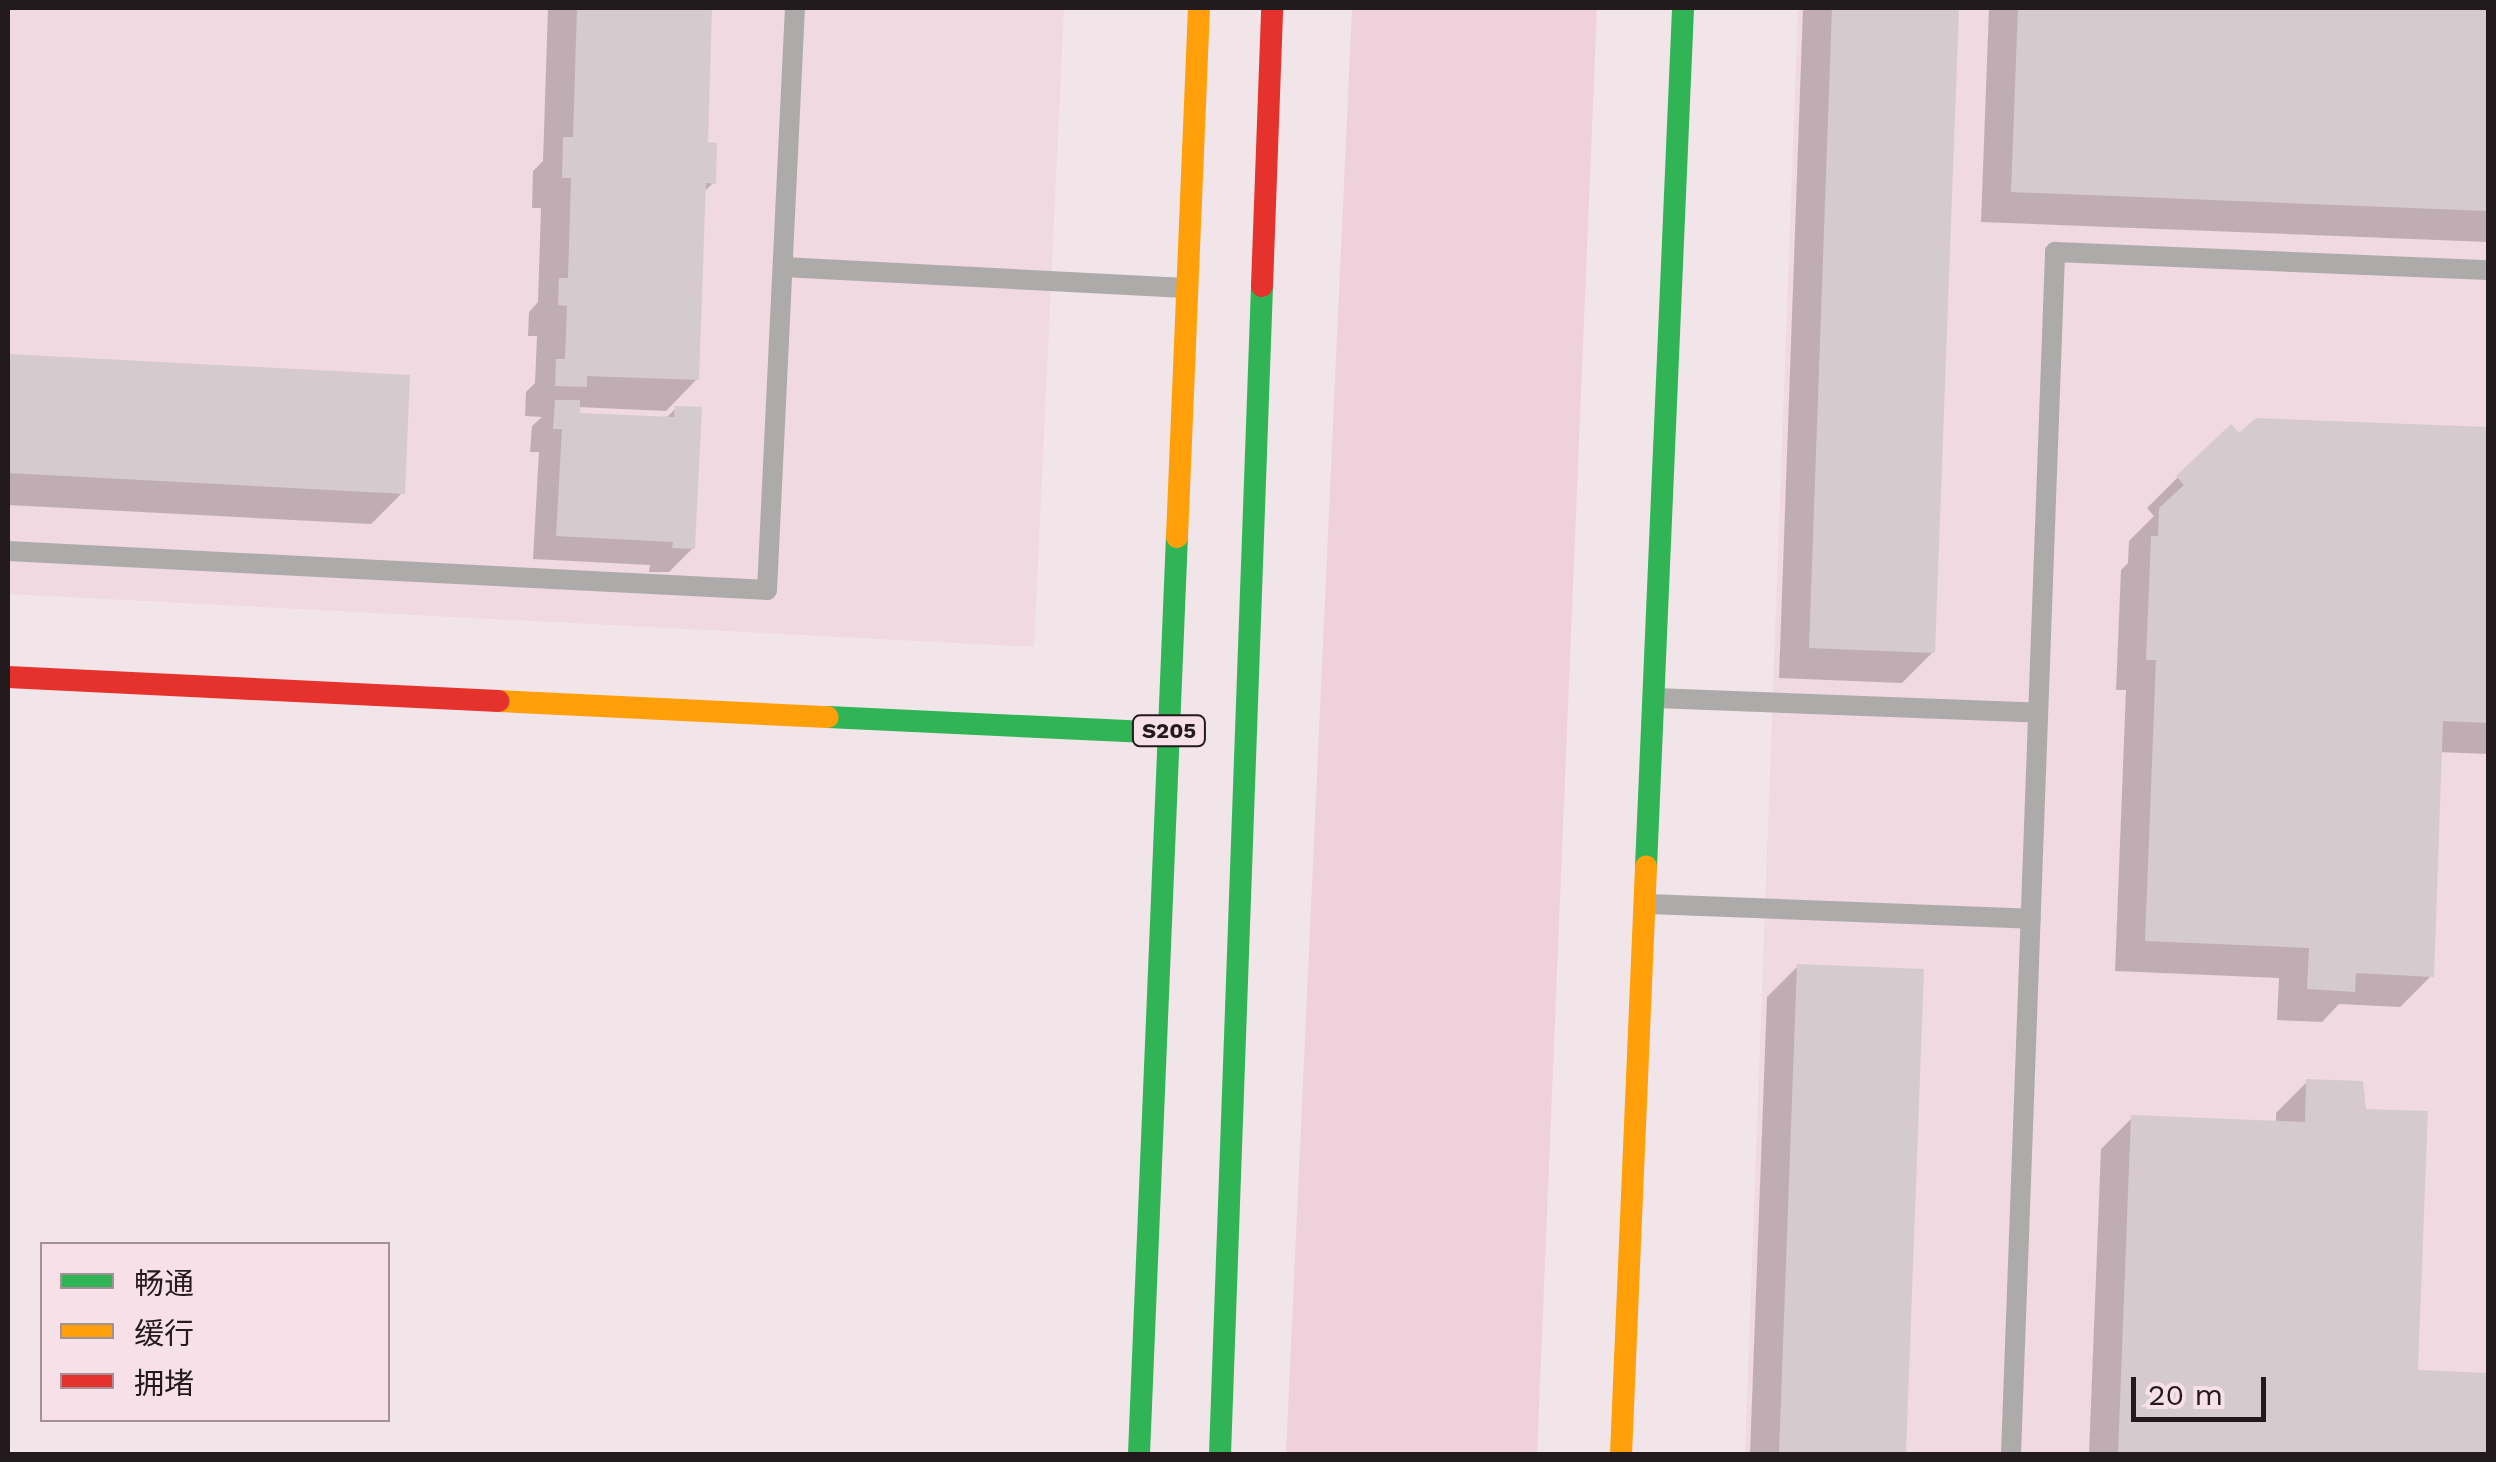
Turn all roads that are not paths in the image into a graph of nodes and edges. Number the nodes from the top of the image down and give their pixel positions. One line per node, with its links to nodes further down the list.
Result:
1 (795, 8): 5 (lane)
2 (1199, 8): 7 (main road, S205)
3 (1272, 8): 16 (main road)
4 (1683, 8): 10 (main road)
5 (782, 267): 7 (lane); 8 (lane)
6 (2488, 270): 11 (lane)
7 (1188, 288): 12 (main road, S205)
8 (8, 551)
9 (8, 677): 12 (main road)
10 (1654, 698): 11 (lane); 13 (main road)
11 (2038, 713): 14 (lane)
12 (1169, 733): 15 (main road, S205)
13 (1645, 904): 14 (lane); 17 (main road)
14 (2030, 919): 18 (lane)
15 (1139, 1454)
16 (1220, 1454)
17 (1621, 1454)
18 (2011, 1454)

